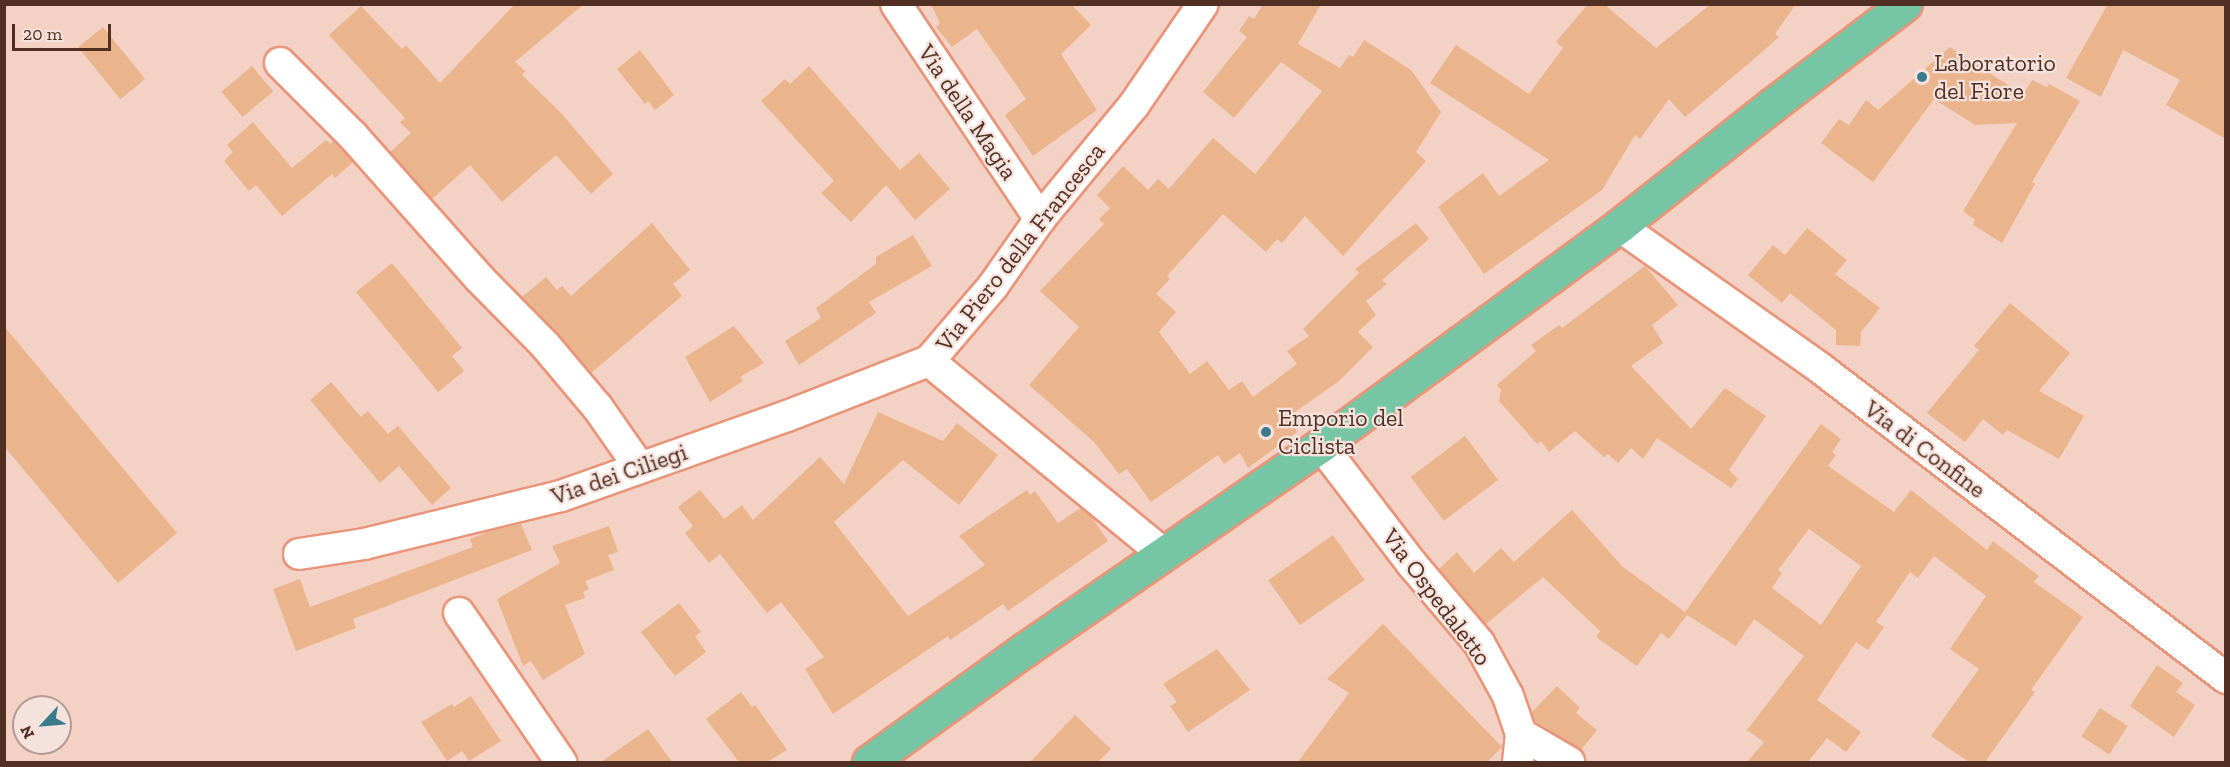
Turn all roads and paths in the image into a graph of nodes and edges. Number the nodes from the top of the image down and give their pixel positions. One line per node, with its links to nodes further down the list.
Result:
1 (896, 4): 5 (street, Via della Magia)
2 (1203, 4): 5 (street, Via Piero della Francesca)
3 (1905, 4): 6 (main road)
4 (280, 63): 9 (street)
5 (1040, 219): 7 (street, Via Piero della Francesca)
6 (1619, 226): 8 (main road); 13 (street, Via di Confine)
7 (929, 361): 9 (street, Via dei Ciliegi); 10 (street, Via Piero della Francesca)
8 (1321, 445): 10 (main road); 14 (street, Via Ospedaletto)
9 (640, 468): 11 (street, Via dei Ciliegi)
10 (1163, 553): 16 (main road)
11 (299, 554)
12 (459, 613): 15 (street)
13 (2226, 678)
14 (1519, 748): 17 (street)
15 (561, 762)
16 (869, 762)
17 (1569, 762)

